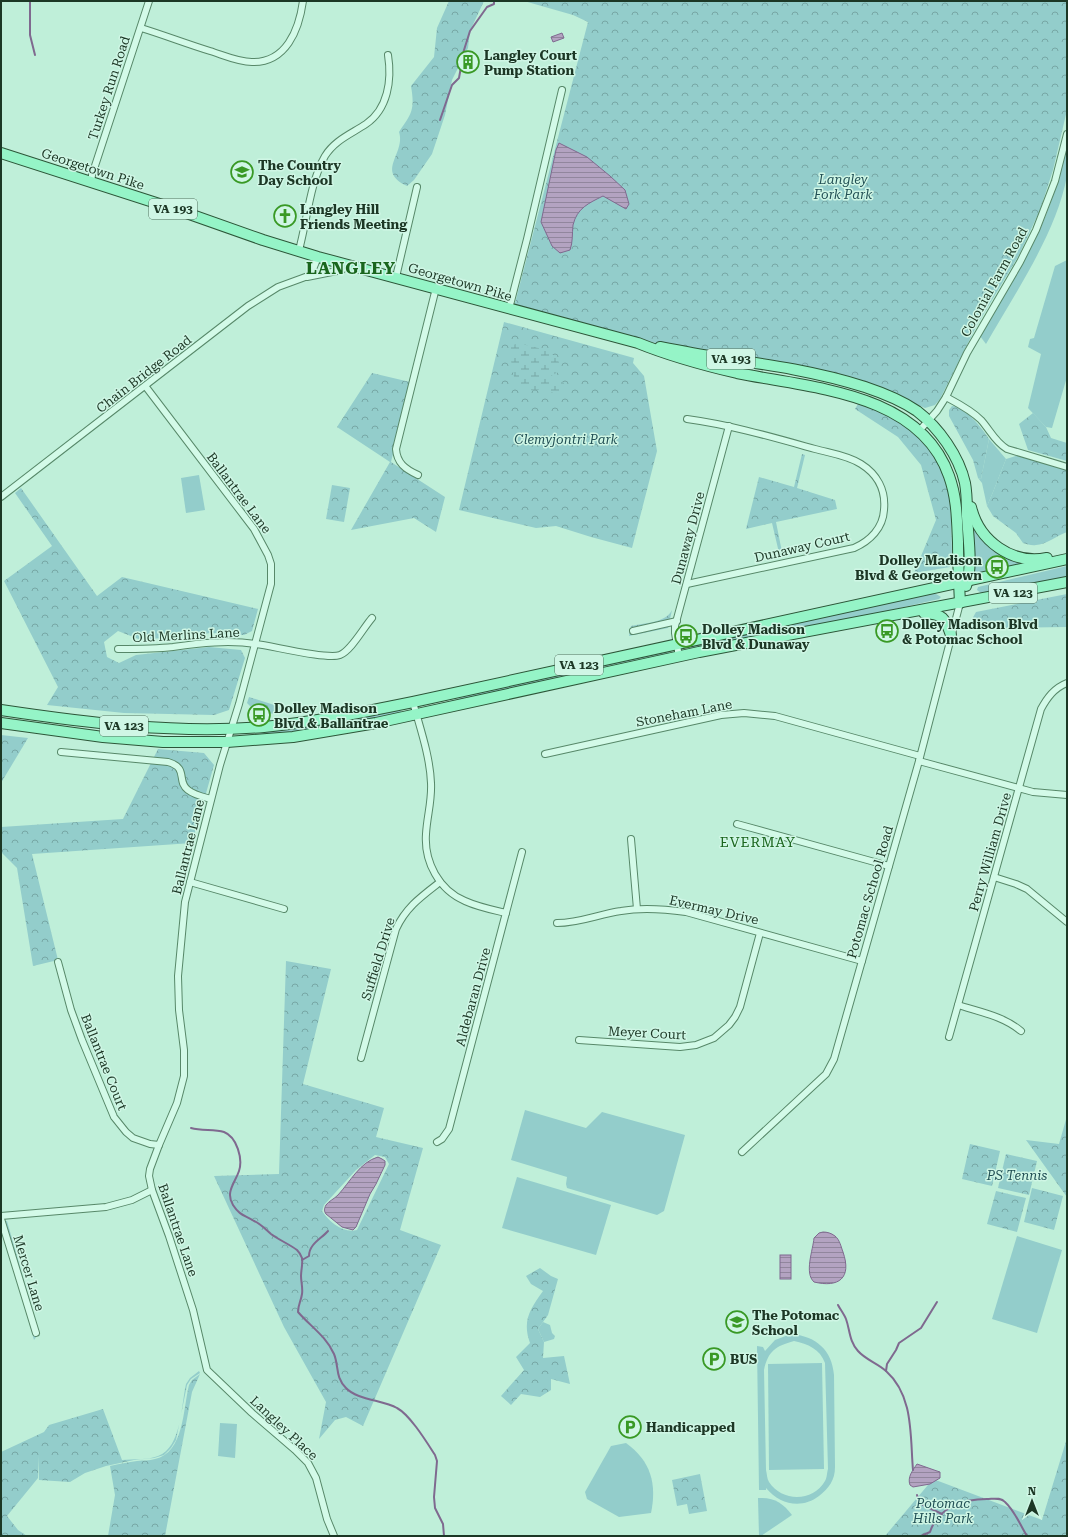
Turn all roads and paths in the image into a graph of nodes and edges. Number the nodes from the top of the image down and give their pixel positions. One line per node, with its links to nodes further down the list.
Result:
1 (149, 1): 3 (street, Turkey Run Road)
2 (303, 1): 3 (street)
3 (141, 28): 8 (street, Turkey Run Road)
4 (388, 55): 10 (street)
5 (562, 90): 16 (street)
6 (1067, 134): 19 (street, Colonial Farm Road)
7 (1, 153): 8 (main road, Georgetown Pike / VA 193)
8 (91, 182): 10 (main road, Georgetown Pike / VA 193)
9 (417, 187): 13 (street)
10 (299, 250): 11 (main road, Georgetown Pike / VA 193)
11 (318, 257): 12 (main road, Georgetown Pike / VA 193); 14 (street)
12 (346, 264): 13 (main road, Georgetown Pike / VA 193); 14 (street, Chain Bridge Road)
13 (396, 277): 15 (main road, Georgetown Pike / VA 193)
14 (306, 278): 18 (street, Chain Bridge Road)
15 (436, 288): 16 (main road, Georgetown Pike / VA 193); 25 (street)
16 (509, 309): 17 (main road, Georgetown Pike / VA 193)
17 (638, 343): 21 (main road, Georgetown Pike / VA 193); 23 (main road, Georgetown Pike / VA 193)
18 (146, 387): 27 (street, Chain Bridge Road); 39 (street, Ballantrae Lane)
19 (946, 397): 21 (street, Colonial Farm Road); 24 (street)
20 (688, 419): 22 (street, Dunaway Court)
21 (928, 421): 23 (street, Colonial Farm Road); 26 (main road, Georgetown Pike / VA 193)
22 (729, 426): 32 (street, Dunaway Drive); 32 (street, Dunaway Court)
23 (919, 431): 30 (main road, Georgetown Pike / VA 193)
24 (1067, 467)
25 (418, 475)
26 (965, 484): 28 (main road); 30 (main road, Georgetown Pike / VA 193)
27 (1, 498)
28 (1067, 554)
29 (1067, 559): 30 (main road, VA 123)
30 (964, 582): 33 (main road, Georgetown Pike / VA 193); 40 (main road, VA 123)
31 (1067, 582): 33 (main road, VA 123)
32 (687, 584): 36 (street, Dunaway Drive)
33 (960, 603): 34 (main road, VA 123); 38 (street, Potomac School Road)
34 (908, 613): 38 (main road); 42 (main road, VA 123)
35 (372, 618): 39 (street, Old Merlins Lane)
36 (677, 621): 37 (street); 40 (street, Dunaway Drive)
37 (634, 631)
38 (951, 635): 52 (street, Potomac School Road)
39 (255, 644): 41 (street, Old Merlins Lane); 48 (street, Ballantrae Lane)
40 (677, 644): 42 (street, Dunaway Drive); 44 (main road, VA 123)
41 (118, 648)
42 (679, 657): 46 (main road, VA 123)
43 (1067, 683): 53 (street, Perry William Drive)
44 (414, 702): 46 (street); 48 (main road, VA 123)
45 (1, 710): 48 (main road, VA 123)
46 (416, 714): 49 (main road, VA 123); 62 (street)
47 (1, 723): 49 (main road, VA 123)
48 (231, 728): 49 (street, Ballantrae Lane)
49 (227, 742): 55 (street, Ballantrae Lane)
50 (61, 752): 55 (street)
51 (545, 754): 52 (street, Stoneham Lane)
52 (919, 759): 53 (street, Stoneham Lane); 59 (street, Potomac School Road)
53 (1019, 789): 54 (street, Stoneham Lane); 60 (street, Perry William Drive)
54 (1067, 795)
55 (211, 799): 61 (street, Ballantrae Lane)
56 (737, 824): 59 (street)
57 (631, 839): 64 (street)
58 (522, 852): 65 (street, Aldebaran Drive)
59 (889, 866): 69 (street, Potomac School Road)
60 (994, 877): 66 (street); 71 (street, Perry William Drive)
61 (190, 882): 63 (street); 77 (street, Ballantrae Lane)
62 (440, 882): 65 (street); 75 (street, Suffield Drive)
63 (284, 909)
64 (637, 909): 67 (street, Evermay Drive); 68 (street, Evermay Drive)
65 (506, 913): 76 (street, Aldebaran Drive)
66 (1067, 922)
67 (557, 923)
68 (760, 933): 69 (street, Evermay Drive); 74 (street, Meyer Court)
69 (862, 961): 78 (street, Potomac School Road)
70 (58, 962): 77 (street, Ballantrae Court)
71 (958, 1006): 72 (street); 73 (street, Perry William Drive)
72 (1021, 1031)
73 (949, 1038)
74 (579, 1040)
75 (361, 1058)
76 (437, 1142)
77 (159, 1146): 79 (street, Ballantrae Lane)
78 (742, 1152)
79 (152, 1190): 80 (street); 82 (street, Ballantrae Lane)
80 (1, 1217): 81 (street, Mercer Lane)
81 (36, 1333)
82 (202, 1346): 83 (street, Langley Place)
83 (334, 1536)

